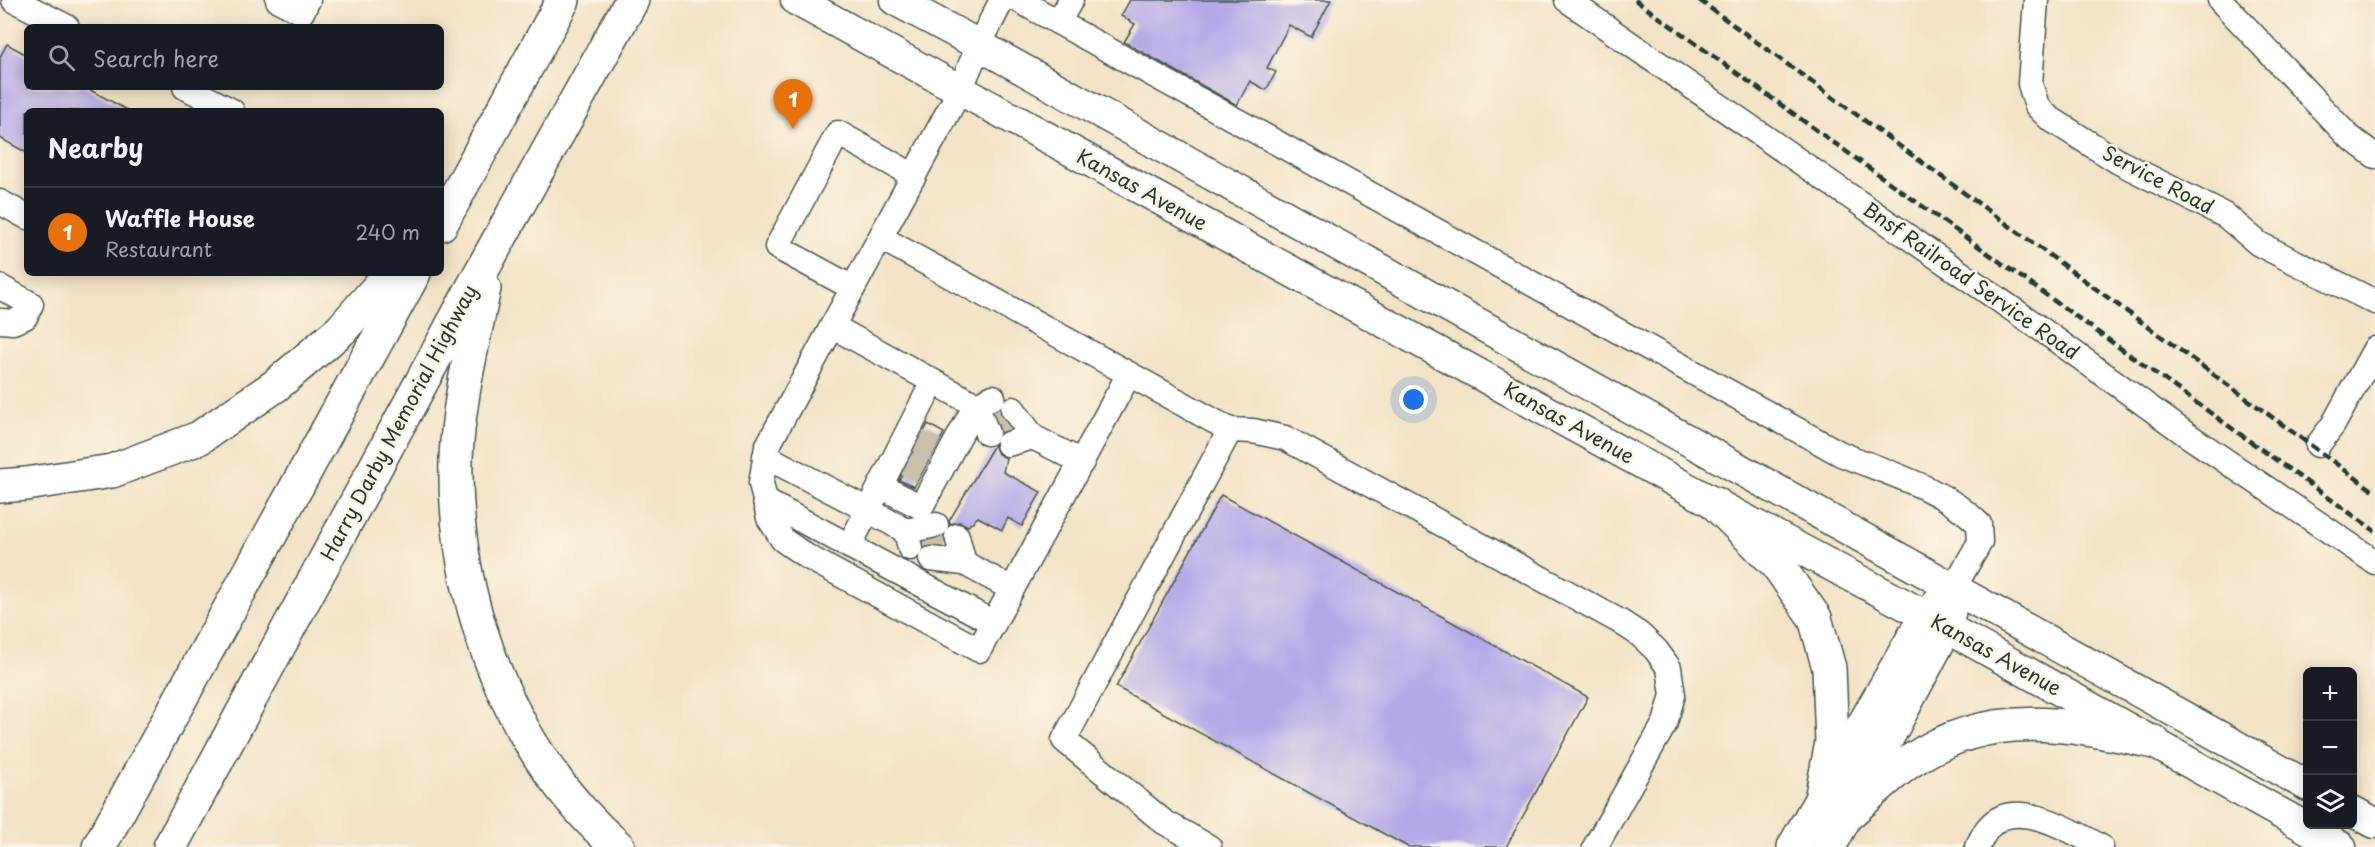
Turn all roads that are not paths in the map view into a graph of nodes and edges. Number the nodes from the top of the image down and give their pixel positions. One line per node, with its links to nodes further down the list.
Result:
1 (14, 0): 15 (street)
2 (278, 0): 3 (street)
3 (308, 0)
4 (564, 0): 24 (highway)
5 (796, 0): 18 (main road, Kansas Avenue)
6 (895, 0): 16 (main road, Kansas Avenue)
7 (1002, 0): 16 (street)
8 (1018, 0): 14 (street)
9 (1071, 0): 14 (street)
10 (1567, 0): 51 (street, Bnsf Railroad Service Road)
11 (2036, 0): 31 (street, Service Road)
12 (2220, 0): 20 (street)
13 (627, 10): 26 (highway, Harry Darby Memorial Highway)
14 (1058, 22): 53 (street)
15 (61, 24)
16 (979, 45): 18 (street); 53 (main road, Kansas Avenue)
17 (191, 90): 19 (street)
18 (960, 90): 21 (street); 48 (main road, Kansas Avenue)
19 (226, 108)
20 (2375, 156)
21 (914, 176): 25 (street); 30 (street)
22 (0, 202): 23 (street)
23 (24, 215)
24 (444, 215)
25 (881, 238): 30 (street); 35 (street)
26 (492, 252): 62 (highway, Harry Darby Memorial Highway); 63 (highway)
27 (388, 276): 45 (highway)
28 (412, 276): 61 (highway)
29 (0, 287): 32 (street)
30 (853, 288): 33 (street)
31 (2375, 302)
32 (0, 321)
33 (832, 326): 36 (street); 42 (street)
34 (2375, 349): 41 (street)
35 (1130, 374): 38 (street); 43 (street)
36 (933, 382): 37 (street); 40 (street)
37 (997, 418): 39 (street); 39 (street); 40 (street)
38 (1230, 430): 64 (street); 65 (street)
39 (1033, 437): 43 (street)
40 (927, 445): 44 (street); 44 (street)
41 (2318, 445)
42 (765, 456): 47 (street); 49 (street)
43 (1082, 462): 52 (street)
44 (915, 468): 46 (street); 46 (street)
45 (0, 486)
46 (880, 486): 49 (street)
47 (765, 501): 50 (street); 55 (street)
48 (1716, 504): 54 (main road, Kansas Avenue); 58 (highway)
49 (868, 510): 50 (street); 52 (street)
50 (849, 546): 55 (street)
51 (2375, 562)
52 (1012, 589): 55 (street)
53 (1953, 590): 54 (highway); 57 (main road, Kansas Avenue)
54 (1936, 622): 56 (main road, Kansas Avenue); 58 (highway)
55 (994, 623)
56 (2154, 742): 58 (highway); 70 (main road, Kansas Avenue)
57 (2303, 784)
58 (1835, 807): 66 (highway); 67 (highway)
59 (2357, 813): 60 (main road)
60 (2375, 823)
61 (99, 847)
62 (170, 847)
63 (618, 847)
64 (1209, 847)
65 (1595, 847)
66 (1794, 847)
67 (1829, 847)
68 (1977, 847): 69 (street)
69 (2101, 847)
70 (2341, 847)

